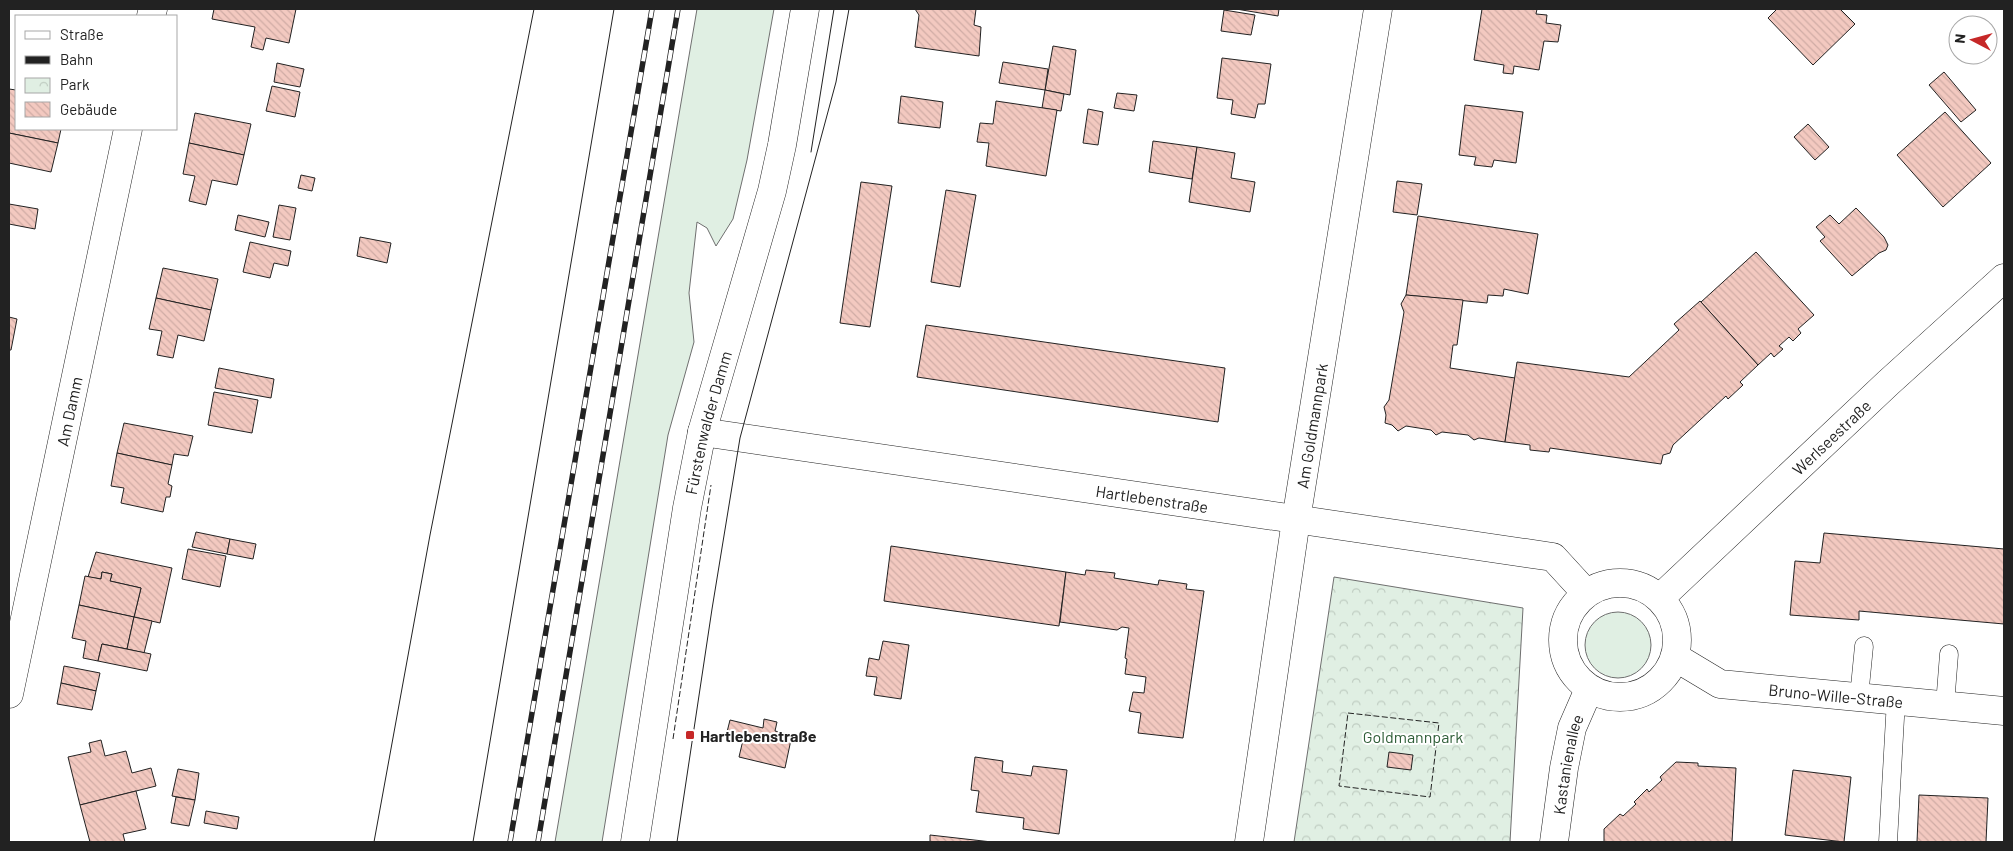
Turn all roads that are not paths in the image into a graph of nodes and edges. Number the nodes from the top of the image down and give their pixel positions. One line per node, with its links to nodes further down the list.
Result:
1 (805, 9): 5 (street, Fürstenwalder Damm)
2 (1378, 9): 6 (street, Am Goldmannpark)
3 (128, 130): 13 (street, Am Damm)
4 (2004, 278): 8 (street, Werlseestraße)
5 (702, 432): 6 (street, Hartlebenstraße); 18 (street, Fürstenwalder Damm)
6 (1296, 520): 7 (street, Hartlebenstraße); 19 (street, Am Goldmannpark)
7 (1586, 593): 8 (street); 12 (street)
8 (1660, 598): 11 (street)
9 (1864, 646): 14 (lane)
10 (1949, 654): 16 (lane)
11 (1675, 657): 12 (street); 14 (street, Bruno-Wille-Straße)
12 (1588, 689): 20 (street, Kastanienallee)
13 (9, 694)
14 (1859, 697): 15 (street, Bruno-Wille-Straße)
15 (1896, 700): 16 (street, Bruno-Wille-Straße); 21 (lane)
16 (1945, 705): 17 (street, Bruno-Wille-Straße)
17 (2004, 711)
18 (635, 842)
19 (1249, 842)
20 (1554, 842)
21 (1888, 842)

